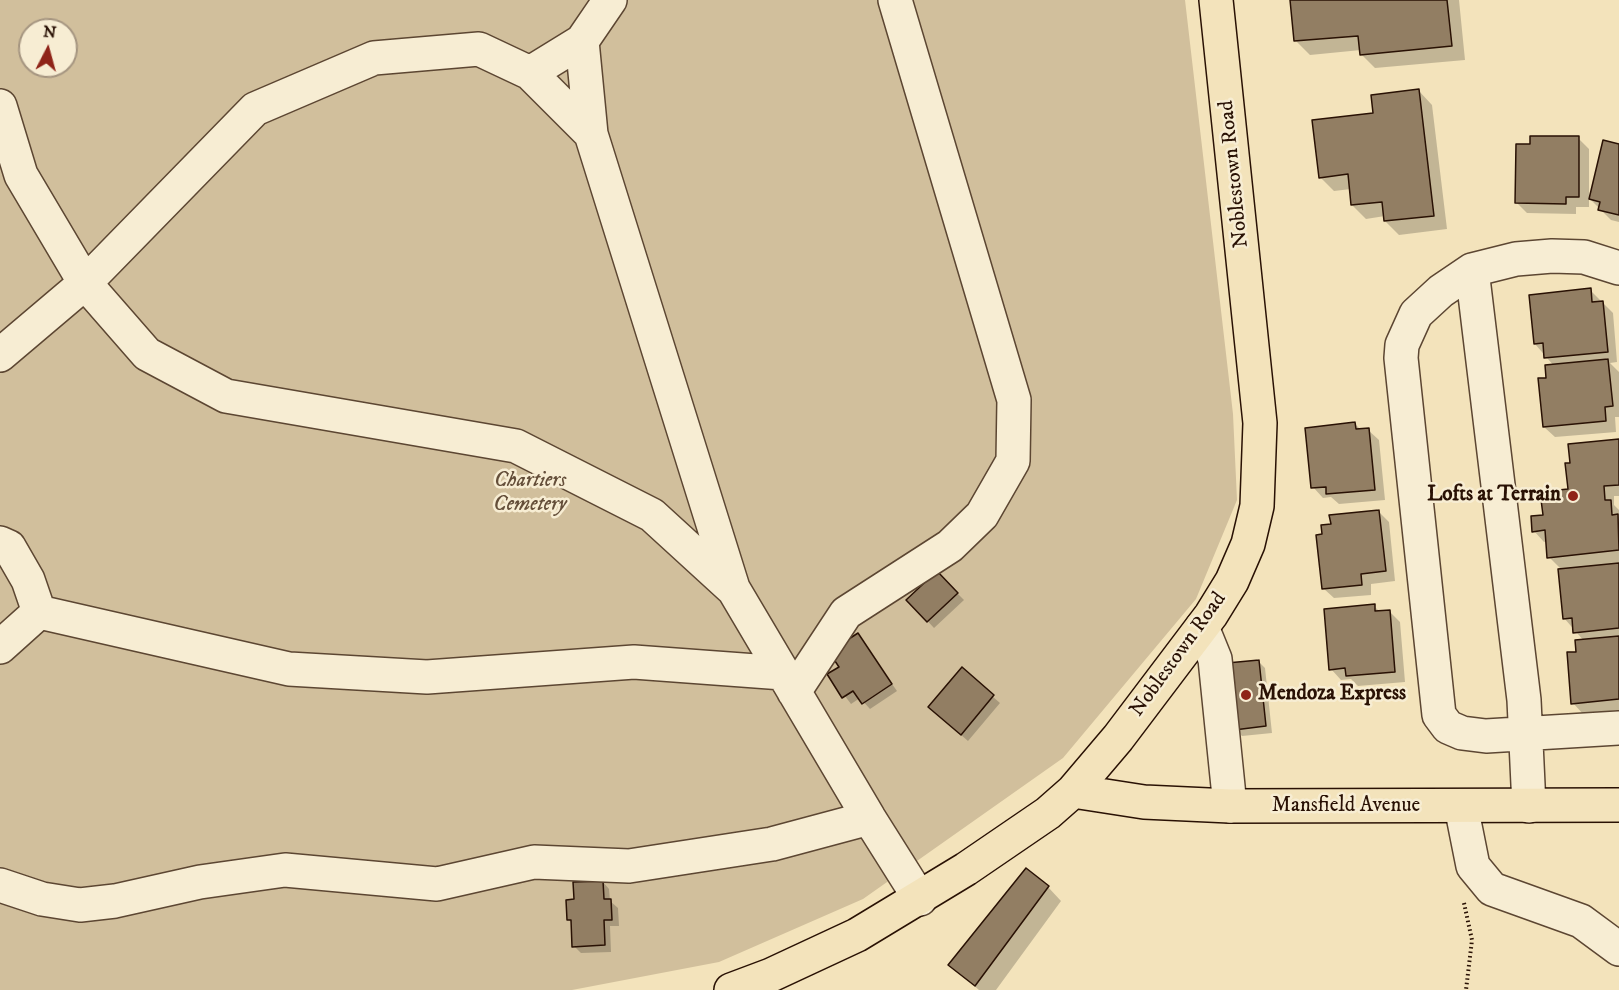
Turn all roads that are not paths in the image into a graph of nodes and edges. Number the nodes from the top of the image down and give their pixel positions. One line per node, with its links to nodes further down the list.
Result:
1 (610, 0): 4 (lane)
2 (895, 0): 18 (lane)
3 (1216, 0): 16 (main road, Noblestown Road)
4 (582, 41): 5 (lane); 7 (lane)
5 (530, 73): 7 (lane); 11 (lane)
6 (0, 106): 8 (lane)
7 (591, 134): 14 (lane)
8 (7, 153): 11 (lane)
9 (1619, 268): 10 (lane)
10 (1472, 270): 20 (lane); 20 (lane)
11 (85, 283): 12 (lane); 14 (lane)
12 (0, 355)
13 (0, 543): 15 (lane)
14 (734, 590): 18 (lane)
15 (39, 612): 17 (lane); 18 (lane)
16 (1202, 627): 21 (main road, Noblestown Road); 23 (lane)
17 (0, 647)
18 (789, 682): 26 (lane)
19 (1619, 728): 20 (lane)
20 (1526, 733): 25 (lane)
21 (1073, 791): 23 (main road, Mansfield Avenue); 28 (main road, Noblestown Road)
22 (1619, 805): 25 (main road, Mansfield Avenue)
23 (1230, 806): 24 (main road, Mansfield Avenue)
24 (1461, 806): 25 (main road, Mansfield Avenue); 29 (lane)
25 (1529, 806)
26 (869, 818): 27 (lane); 28 (lane)
27 (0, 885)
28 (920, 898): 30 (main road, Noblestown Road)
29 (1619, 949)
30 (769, 983): 31 (main road, Noblestown Road)
31 (731, 990)

